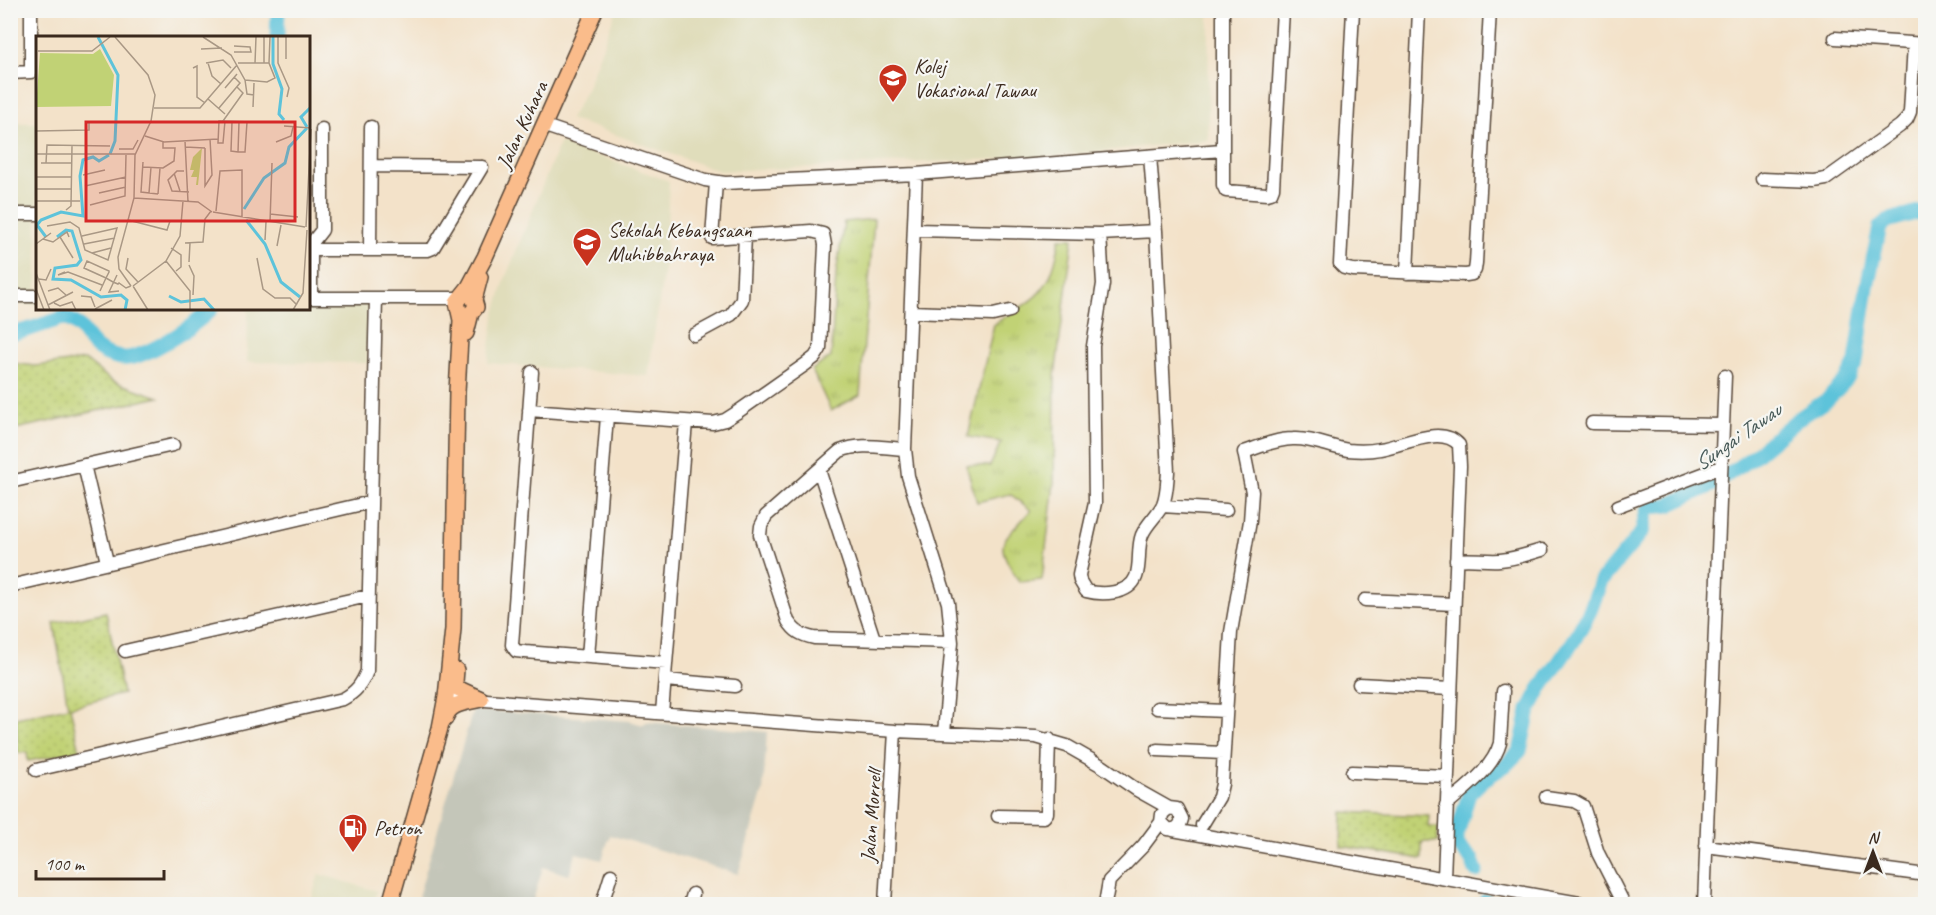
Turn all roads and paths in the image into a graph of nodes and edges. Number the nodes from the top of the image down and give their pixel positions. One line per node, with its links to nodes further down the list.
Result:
1 (30, 10): 10 (street)
2 (595, 10): 11 (main road, Jalan Kuhara)
3 (1222, 10): 14 (street)
4 (1283, 10): 14 (street)
5 (1353, 10): 28 (street)
6 (1419, 10): 28 (street)
7 (1490, 10): 28 (street)
8 (1835, 38): 9 (street)
9 (1920, 44): 18 (street)
10 (10, 73)
11 (545, 126): 19 (street); 33 (main road, Jalan Kuhara)
12 (371, 127): 16 (street)
13 (322, 129): 26 (street)
14 (1222, 150): 15 (street)
15 (1150, 156): 17 (street); 23 (street)
16 (371, 166): 27 (street); 27 (street)
17 (916, 174): 19 (street); 22 (street)
18 (1762, 179)
19 (716, 182): 25 (street)
20 (10, 214): 21 (street)
21 (36, 214)
22 (915, 230): 24 (street); 35 (street)
23 (1156, 231): 24 (street); 51 (street)
24 (1101, 234): 51 (street)
25 (745, 236): 36 (street); 41 (street)
26 (311, 250): 27 (street); 31 (street)
27 (370, 250)
28 (1407, 273)
29 (10, 296): 30 (street)
30 (36, 296)
31 (310, 298): 32 (street)
32 (376, 298): 33 (street); 50 (street)
33 (464, 305): 61 (main road, Jalan Kuhara)
34 (1010, 311): 35 (street)
35 (912, 312): 45 (street)
36 (694, 335)
37 (532, 372): 39 (street)
38 (1725, 376): 43 (street)
39 (529, 410): 40 (street); 65 (street)
40 (607, 416): 41 (street); 65 (street)
41 (686, 422): 66 (street)
42 (1592, 423): 43 (street)
43 (1722, 425): 48 (street)
44 (173, 445): 46 (street)
45 (905, 449): 47 (street); 63 (street)
46 (84, 465): 49 (street); 56 (street)
47 (819, 470): 62 (street); 62 (street)
48 (1721, 470): 52 (street); 95 (street)
49 (10, 482)
50 (371, 502): 56 (street); 58 (street)
51 (1162, 506): 53 (street)
52 (1618, 506)
53 (1226, 510)
54 (1542, 549): 55 (street)
55 (1456, 560): 60 (street); 75 (street)
56 (106, 562): 57 (street)
57 (10, 586)
58 (368, 596): 64 (street); 83 (street)
59 (1365, 600): 60 (street)
60 (1454, 604): 70 (street)
61 (453, 629): 72 (main road); 73 (main road)
62 (874, 639): 63 (street)
63 (952, 642): 79 (street)
64 (125, 651)
65 (588, 657): 66 (street)
66 (666, 663): 67 (street)
67 (665, 680): 69 (street); 76 (street)
68 (1359, 684): 70 (street)
69 (735, 686)
70 (1450, 689): 85 (street)
71 (1503, 691): 88 (street)
72 (446, 697): 73 (street); 77 (main road)
73 (481, 699): 76 (street); 77 (main road)
74 (1157, 708): 75 (street)
75 (1225, 711): 82 (street)
76 (662, 713): 78 (street)
77 (440, 728): 99 (main road)
78 (895, 731): 79 (street); 101 (street, Jalan Morrell)
79 (944, 733): 80 (street)
80 (1049, 740): 86 (street); 91 (street)
81 (1157, 750): 82 (street)
82 (1223, 753): 93 (street)
83 (36, 770)
84 (1352, 772): 85 (street)
85 (1447, 776): 88 (street)
86 (1137, 790): 89 (street); 92 (street)
87 (1546, 797): 104 (street)
88 (1446, 805): 98 (street)
89 (1169, 808): 90 (street); 92 (street)
90 (1181, 815): 92 (street); 93 (street)
91 (998, 816)
92 (1166, 825): 94 (street); 102 (street)
93 (1202, 825): 94 (street)
94 (1242, 843): 98 (street)
95 (1706, 846): 97 (street); 105 (street)
96 (611, 875): 100 (street)
97 (1926, 875)
98 (1444, 878): 103 (street)
99 (393, 904)
100 (602, 904)
101 (885, 904)
102 (1105, 904)
103 (1585, 904)
104 (1624, 904)
105 (1704, 904)

